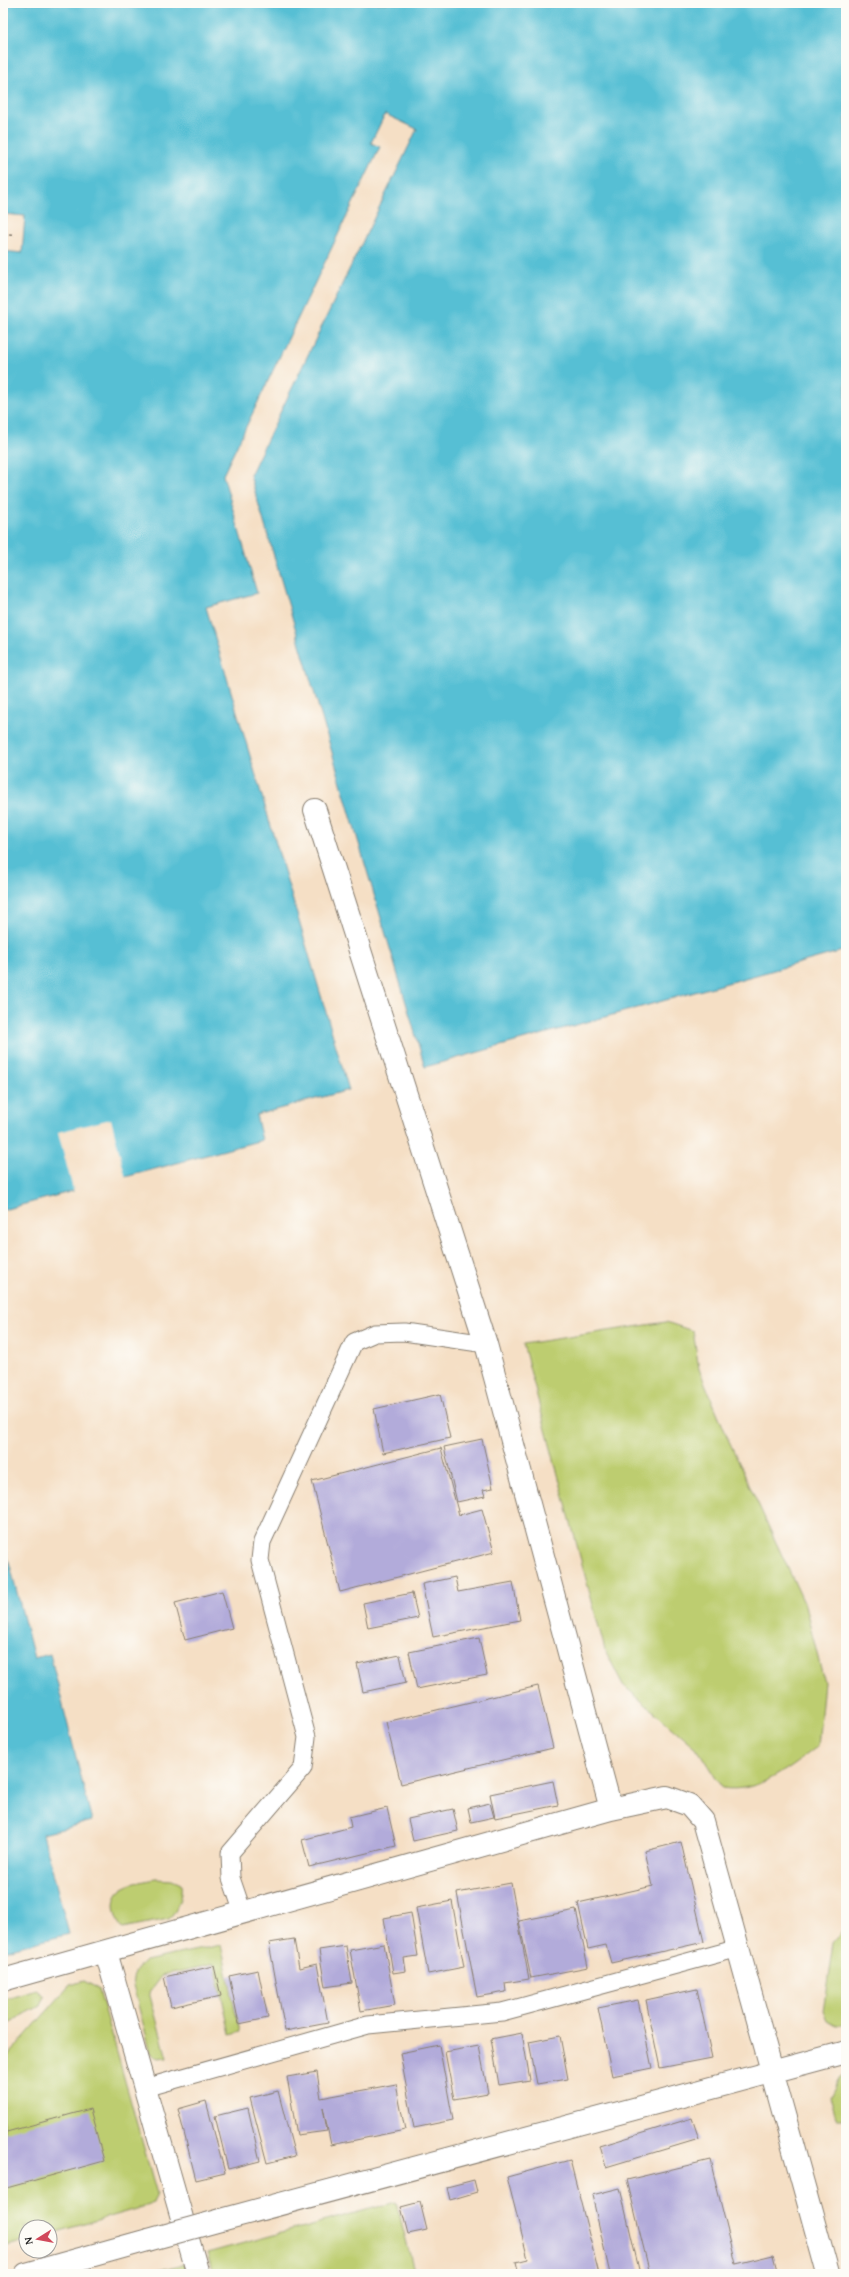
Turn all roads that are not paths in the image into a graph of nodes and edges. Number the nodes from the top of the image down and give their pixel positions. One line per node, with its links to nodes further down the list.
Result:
1 (314, 810): 2 (street)
2 (486, 1344): 3 (street); 4 (lane)
3 (611, 1809): 4 (street); 5 (street)
4 (243, 1914): 6 (street)
5 (738, 1948): 9 (street); 10 (lane)
6 (106, 1952): 7 (street); 10 (street)
7 (3, 1980)
8 (846, 2052): 9 (street)
9 (773, 2072): 11 (street, bridge); 13 (street)
10 (145, 2088): 12 (street)
11 (26, 2274)
12 (198, 2274)
13 (828, 2274)

